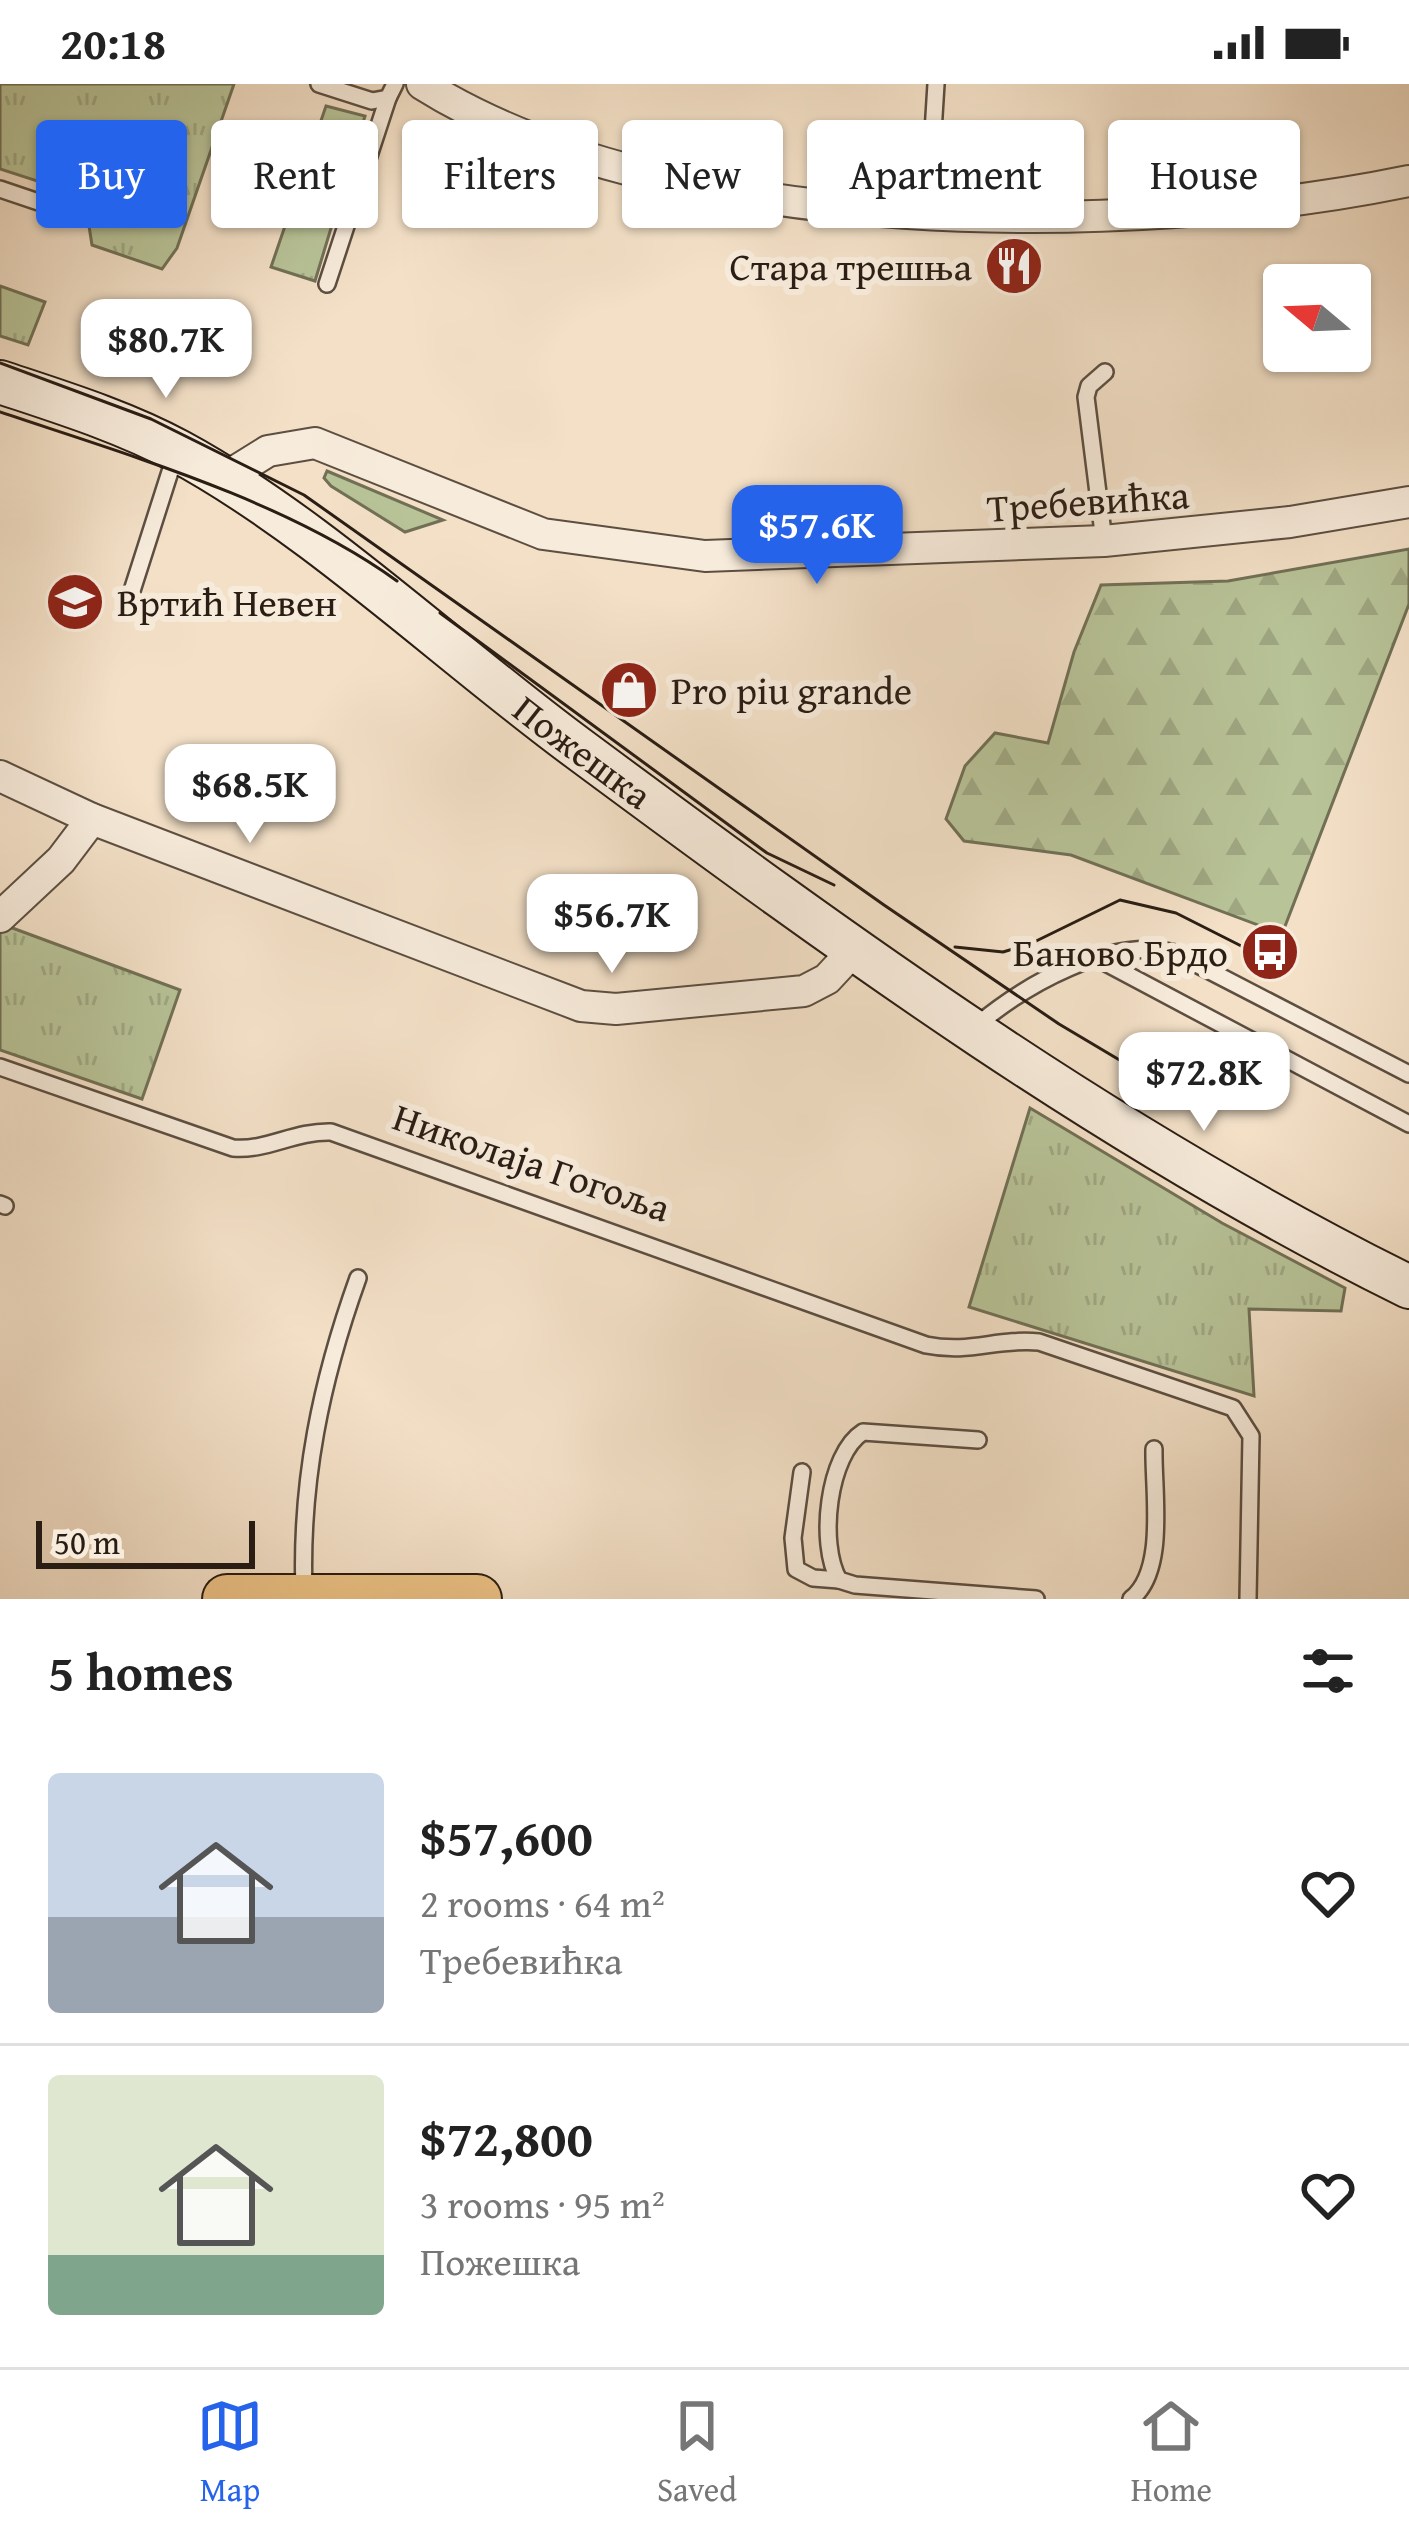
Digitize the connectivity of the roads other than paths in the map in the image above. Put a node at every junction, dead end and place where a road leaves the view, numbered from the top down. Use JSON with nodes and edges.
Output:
{"nodes":[{"id":1,"x":320,"y":84,"type":"edge"},
{"id":2,"x":422,"y":84,"type":"edge"},
{"id":3,"x":936,"y":84,"type":"edge"},
{"id":4,"x":391,"y":91,"type":"edge"},
{"id":5,"x":934,"y":120,"type":"edge"},
{"id":6,"x":1409,"y":181,"type":"edge"},
{"id":7,"x":0,"y":189,"type":"edge"},
{"id":8,"x":807,"y":199,"type":"edge"},
{"id":9,"x":36,"y":201,"type":"edge"},
{"id":10,"x":1084,"y":213,"type":"edge"},
{"id":11,"x":327,"y":284,"type":"dead end"},
{"id":12,"x":1105,"y":372,"type":"dead end"},
{"id":13,"x":0,"y":382,"type":"edge"},
{"id":14,"x":176,"y":450,"type":"junction"},
{"id":15,"x":223,"y":479,"type":"junction"},
{"id":16,"x":1409,"y":502,"type":"edge"},
{"id":17,"x":1104,"y":542,"type":"junction"},
{"id":18,"x":130,"y":597,"type":"dead end"},
{"id":19,"x":0,"y":776,"type":"edge"},
{"id":20,"x":92,"y":819,"type":"junction"},
{"id":21,"x":0,"y":917,"type":"edge"},
{"id":22,"x":853,"y":951,"type":"junction"},
{"id":23,"x":1100,"y":959,"type":"junction"},
{"id":24,"x":969,"y":1031,"type":"junction"},
{"id":25,"x":0,"y":1067,"type":"edge"},
{"id":26,"x":1409,"y":1075,"type":"edge"},
{"id":27,"x":1409,"y":1124,"type":"edge"},
{"id":28,"x":358,"y":1278,"type":"dead end"},
{"id":29,"x":1409,"y":1287,"type":"edge"},
{"id":30,"x":978,"y":1440,"type":"dead end"},
{"id":31,"x":1154,"y":1449,"type":"dead end"},
{"id":32,"x":802,"y":1472,"type":"dead end"},
{"id":33,"x":839,"y":1580,"type":"junction"},
{"id":34,"x":304,"y":1596,"type":"junction"},
{"id":35,"x":226,"y":1599,"type":"edge"},
{"id":36,"x":477,"y":1599,"type":"edge"},
{"id":37,"x":1036,"y":1599,"type":"edge"},
{"id":38,"x":1131,"y":1599,"type":"edge"},
{"id":39,"x":1248,"y":1599,"type":"edge"}],
"edges":[{"from":1,"to":4,"type":"lane"},
{"from":2,"to":8,"type":"street"},
{"from":3,"to":5,"type":"lane"},
{"from":4,"to":11,"type":"lane"},
{"from":6,"to":10,"type":"street"},
{"from":7,"to":9,"type":"lane"},
{"from":12,"to":17,"type":"lane"},
{"from":13,"to":14,"type":"main road","name":"Пожешка"},
{"from":14,"to":15,"type":"main road","name":"Пожешка"},
{"from":14,"to":18,"type":"lane"},
{"from":15,"to":17,"type":"street","name":"Требевићка"},
{"from":15,"to":22,"type":"main road","name":"Пожешка"},
{"from":16,"to":17,"type":"street","name":"Требевићка"},
{"from":19,"to":20,"type":"street"},
{"from":20,"to":21,"type":"street"},
{"from":20,"to":22,"type":"street"},
{"from":22,"to":24,"type":"main road","name":"Пожешка"},
{"from":23,"to":24,"type":"lane"},
{"from":23,"to":26,"type":"lane"},
{"from":23,"to":27,"type":"lane"},
{"from":24,"to":29,"type":"main road","name":"Пожешка"},
{"from":25,"to":39,"type":"lane","name":"Николаја Гогоља"},
{"from":28,"to":34,"type":"lane"},
{"from":30,"to":33,"type":"lane"},
{"from":31,"to":38,"type":"lane"},
{"from":32,"to":33,"type":"lane"},
{"from":33,"to":37,"type":"lane"},
{"from":34,"to":35,"type":"main road"},
{"from":34,"to":36,"type":"main road"}]}
